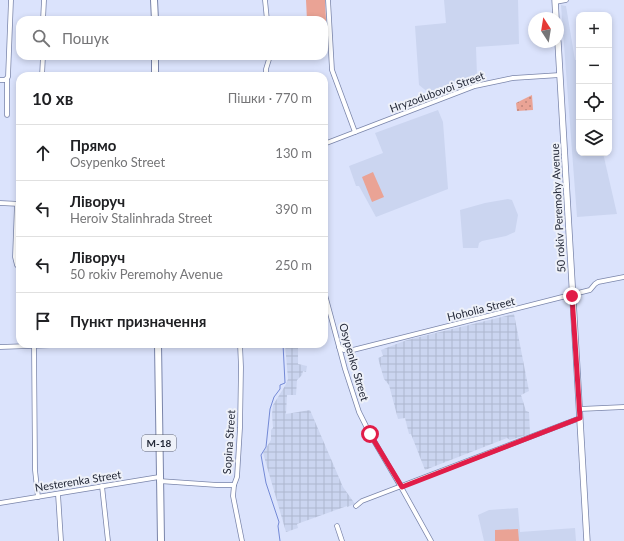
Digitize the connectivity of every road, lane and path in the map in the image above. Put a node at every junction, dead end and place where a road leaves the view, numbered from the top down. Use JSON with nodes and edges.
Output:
{"nodes":[{"id":1,"x":11,"y":0,"type":"edge"},
{"id":2,"x":44,"y":0,"type":"edge"},
{"id":3,"x":154,"y":0,"type":"edge"},
{"id":4,"x":265,"y":0,"type":"edge"},
{"id":5,"x":328,"y":0,"type":"edge"},
{"id":6,"x":566,"y":0,"type":"edge"},
{"id":7,"x":555,"y":1,"type":"edge"},
{"id":8,"x":556,"y":12,"type":"edge"},
{"id":9,"x":43,"y":16,"type":"edge"},
{"id":10,"x":154,"y":16,"type":"edge"},
{"id":11,"x":267,"y":16,"type":"edge"},
{"id":12,"x":558,"y":48,"type":"edge"},
{"id":13,"x":42,"y":60,"type":"edge"},
{"id":14,"x":155,"y":60,"type":"edge"},
{"id":15,"x":269,"y":60,"type":"edge"},
{"id":16,"x":42,"y":72,"type":"edge"},
{"id":17,"x":155,"y":72,"type":"edge"},
{"id":18,"x":266,"y":72,"type":"edge"},
{"id":19,"x":560,"y":75,"type":"junction"},
{"id":20,"x":7,"y":79,"type":"junction"},
{"id":21,"x":0,"y":80,"type":"edge"},
{"id":22,"x":7,"y":115,"type":"dead end"},
{"id":23,"x":355,"y":132,"type":"junction"},
{"id":24,"x":328,"y":142,"type":"edge"},
{"id":25,"x":0,"y":203,"type":"edge"},
{"id":26,"x":16,"y":204,"type":"edge"},
{"id":27,"x":16,"y":244,"type":"edge"},
{"id":28,"x":16,"y":261,"type":"edge"},
{"id":29,"x":624,"y":278,"type":"edge"},
{"id":30,"x":572,"y":295,"type":"junction"},
{"id":31,"x":328,"y":305,"type":"edge"},
{"id":32,"x":16,"y":346,"type":"edge"},
{"id":33,"x":0,"y":347,"type":"edge"},
{"id":34,"x":340,"y":347,"type":"junction"},
{"id":35,"x":34,"y":348,"type":"edge"},
{"id":36,"x":158,"y":348,"type":"edge"},
{"id":37,"x":240,"y":348,"type":"edge"},
{"id":38,"x":624,"y":407,"type":"edge"},
{"id":39,"x":580,"y":409,"type":"junction"},
{"id":40,"x":580,"y":418,"type":"junction"},
{"id":41,"x":159,"y":479,"type":"junction"},
{"id":42,"x":234,"y":485,"type":"junction"},
{"id":43,"x":102,"y":486,"type":"junction"},
{"id":44,"x":402,"y":487,"type":"junction"},
{"id":45,"x":58,"y":494,"type":"junction"},
{"id":46,"x":38,"y":497,"type":"junction"},
{"id":47,"x":0,"y":503,"type":"edge"},
{"id":48,"x":356,"y":506,"type":"dead end"},
{"id":49,"x":337,"y":526,"type":"dead end"},
{"id":50,"x":61,"y":541,"type":"edge"},
{"id":51,"x":108,"y":541,"type":"edge"},
{"id":52,"x":161,"y":541,"type":"edge"},
{"id":53,"x":242,"y":541,"type":"edge"},
{"id":54,"x":342,"y":541,"type":"edge"},
{"id":55,"x":431,"y":541,"type":"edge"},
{"id":56,"x":587,"y":541,"type":"edge"}],
"edges":[{"from":1,"to":20,"type":"street"},
{"from":2,"to":9,"type":"street"},
{"from":3,"to":10,"type":"highway"},
{"from":4,"to":11,"type":"street"},
{"from":5,"to":23,"type":"street"},
{"from":6,"to":7,"type":"street"},
{"from":7,"to":8,"type":"main road"},
{"from":12,"to":19,"type":"main road","name":"50 rokiv Peremohy Avenue"},
{"from":13,"to":16,"type":"street"},
{"from":14,"to":17,"type":"highway"},
{"from":15,"to":18,"type":"street"},
{"from":19,"to":23,"type":"street","name":"Hryzodubovoi Street"},
{"from":19,"to":30,"type":"main road","name":"50 rokiv Peremohy Avenue"},
{"from":20,"to":21,"type":"street"},
{"from":20,"to":22,"type":"street"},
{"from":23,"to":24,"type":"street","name":"Hryzodubovoi Street"},
{"from":25,"to":26,"type":"street"},
{"from":27,"to":28,"type":"street"},
{"from":29,"to":30,"type":"street","name":"Hoholia Street"},
{"from":30,"to":34,"type":"street","name":"Hoholia Street"},
{"from":30,"to":39,"type":"main road","name":"50 rokiv Peremohy Avenue"},
{"from":31,"to":34,"type":"street","name":"Osypenko Street"},
{"from":32,"to":33,"type":"street"},
{"from":34,"to":44,"type":"street","name":"Osypenko Street"},
{"from":35,"to":46,"type":"street"},
{"from":36,"to":41,"type":"highway","number":"М-18"},
{"from":37,"to":42,"type":"street","name":"Sopina Street"},
{"from":38,"to":39,"type":"street"},
{"from":39,"to":40,"type":"main road","name":"50 rokiv Peremohy Avenue"},
{"from":40,"to":44,"type":"street"},
{"from":40,"to":56,"type":"main road","name":"50 rokiv Peremohy Avenue"},
{"from":41,"to":42,"type":"street","name":"Nesterenka Street"},
{"from":41,"to":43,"type":"street","name":"Nesterenka Street"},
{"from":41,"to":52,"type":"highway","number":"М-18"},
{"from":42,"to":53,"type":"street","name":"Sopina Street"},
{"from":43,"to":45,"type":"street","name":"Nesterenka Street"},
{"from":43,"to":51,"type":"street"},
{"from":44,"to":48,"type":"street"},
{"from":44,"to":55,"type":"street","name":"Osypenko Street"},
{"from":45,"to":46,"type":"street","name":"Nesterenka Street"},
{"from":45,"to":50,"type":"street"},
{"from":46,"to":47,"type":"street","name":"Nesterenka Street"},
{"from":49,"to":54,"type":"street"}]}
